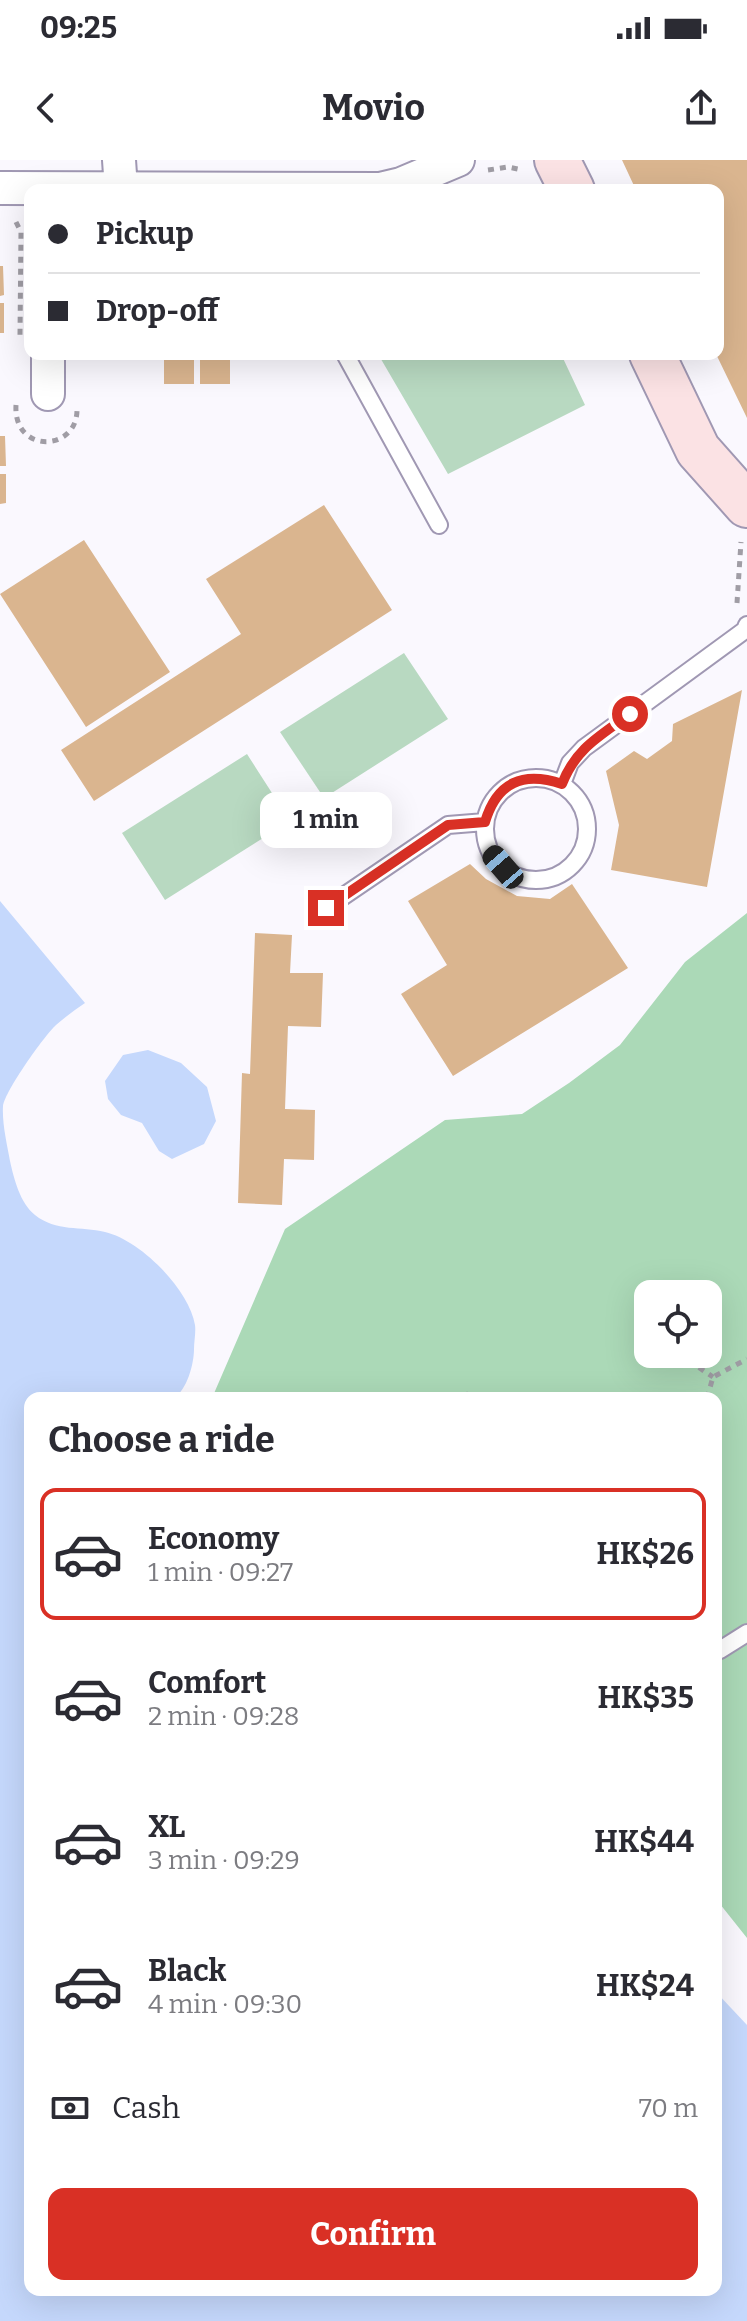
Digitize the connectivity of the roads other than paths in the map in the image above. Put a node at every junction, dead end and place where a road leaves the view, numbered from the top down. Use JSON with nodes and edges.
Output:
{"nodes":[{"id":1,"x":119,"y":160,"type":"edge"},
{"id":2,"x":458,"y":160,"type":"edge"},
{"id":3,"x":557,"y":160,"type":"edge"},
{"id":4,"x":121,"y":184,"type":"edge"},
{"id":5,"x":401,"y":184,"type":"edge"},
{"id":6,"x":569,"y":184,"type":"edge"},
{"id":7,"x":37,"y":360,"type":"edge"},
{"id":8,"x":348,"y":360,"type":"edge"},
{"id":9,"x":655,"y":360,"type":"edge"},
{"id":10,"x":48,"y":394,"type":"dead end"},
{"id":11,"x":742,"y":518,"type":"edge"},
{"id":12,"x":439,"y":525,"type":"dead end"},
{"id":13,"x":747,"y":625,"type":"edge"},
{"id":14,"x":562,"y":784,"type":"junction"},
{"id":15,"x":485,"y":822,"type":"junction"},
{"id":16,"x":326,"y":908,"type":"dead end"},
{"id":17,"x":747,"y":1633,"type":"edge"},
{"id":18,"x":722,"y":1649,"type":"edge"}],
"edges":[{"from":1,"to":4,"type":"street"},
{"from":2,"to":5,"type":"street"},
{"from":3,"to":6,"type":"street"},
{"from":7,"to":10,"type":"street"},
{"from":8,"to":12,"type":"lane"},
{"from":9,"to":11,"type":"street"},
{"from":13,"to":14,"type":"lane"},
{"from":14,"to":15,"type":"lane"},
{"from":14,"to":15,"type":"lane"},
{"from":15,"to":16,"type":"lane"},
{"from":17,"to":18,"type":"lane"}]}
